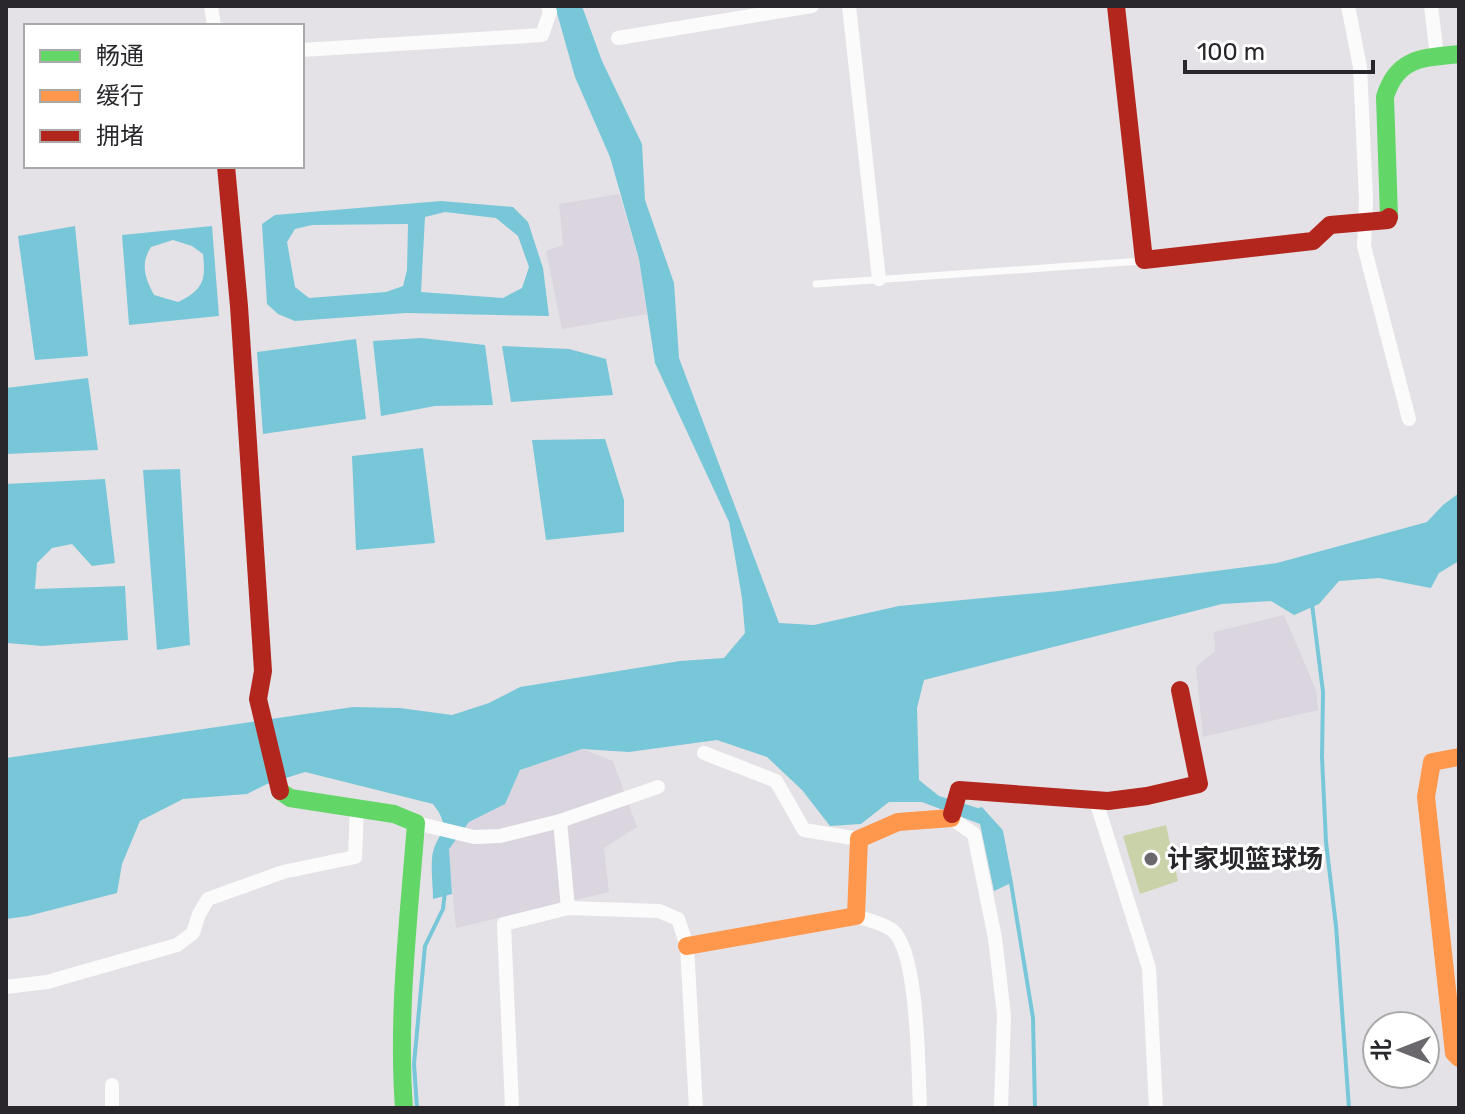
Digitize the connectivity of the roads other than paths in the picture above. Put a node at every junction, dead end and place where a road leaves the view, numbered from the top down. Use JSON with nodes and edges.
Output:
{"nodes":[{"id":1,"x":548,"y":6,"type":"edge"},
{"id":2,"x":812,"y":6,"type":"edge"},
{"id":3,"x":849,"y":6,"type":"edge"},
{"id":4,"x":1116,"y":6,"type":"edge"},
{"id":5,"x":1348,"y":6,"type":"edge"},
{"id":6,"x":1431,"y":6,"type":"edge"},
{"id":7,"x":618,"y":38,"type":"dead end"},
{"id":8,"x":304,"y":50,"type":"edge"},
{"id":9,"x":1459,"y":54,"type":"edge"},
{"id":10,"x":1437,"y":56,"type":"junction"},
{"id":11,"x":226,"y":168,"type":"edge"},
{"id":12,"x":1364,"y":222,"type":"junction"},
{"id":13,"x":1144,"y":260,"type":"junction"},
{"id":14,"x":879,"y":279,"type":"junction"},
{"id":15,"x":816,"y":284,"type":"dead end"},
{"id":16,"x":1409,"y":419,"type":"dead end"},
{"id":17,"x":1180,"y":690,"type":"dead end"},
{"id":18,"x":704,"y":753,"type":"dead end"},
{"id":19,"x":1459,"y":757,"type":"edge"},
{"id":20,"x":658,"y":787,"type":"dead end"},
{"id":21,"x":1096,"y":801,"type":"junction"},
{"id":22,"x":357,"y":808,"type":"junction"},
{"id":23,"x":951,"y":818,"type":"junction"},
{"id":24,"x":560,"y":821,"type":"junction"},
{"id":25,"x":416,"y":823,"type":"junction"},
{"id":26,"x":859,"y":839,"type":"junction"},
{"id":27,"x":568,"y":908,"type":"junction"},
{"id":28,"x":856,"y":916,"type":"junction"},
{"id":29,"x":687,"y":946,"type":"junction"},
{"id":30,"x":6,"y":987,"type":"edge"},
{"id":31,"x":1459,"y":1058,"type":"edge"},
{"id":32,"x":112,"y":1085,"type":"dead end"},
{"id":33,"x":112,"y":1108,"type":"edge"},
{"id":34,"x":404,"y":1108,"type":"edge"},
{"id":35,"x":512,"y":1108,"type":"edge"},
{"id":36,"x":696,"y":1108,"type":"edge"},
{"id":37,"x":920,"y":1108,"type":"edge"},
{"id":38,"x":1001,"y":1108,"type":"edge"},
{"id":39,"x":1156,"y":1108,"type":"edge"}],
"edges":[{"from":1,"to":8,"type":"street"},
{"from":2,"to":7,"type":"street"},
{"from":3,"to":14,"type":"street"},
{"from":4,"to":13,"type":"street"},
{"from":5,"to":12,"type":"street"},
{"from":6,"to":10,"type":"street"},
{"from":9,"to":10,"type":"street"},
{"from":10,"to":12,"type":"street"},
{"from":11,"to":22,"type":"street"},
{"from":12,"to":13,"type":"street"},
{"from":12,"to":16,"type":"street"},
{"from":13,"to":14,"type":"lane"},
{"from":14,"to":15,"type":"lane"},
{"from":17,"to":21,"type":"street"},
{"from":18,"to":26,"type":"street"},
{"from":19,"to":31,"type":"street"},
{"from":20,"to":24,"type":"street"},
{"from":21,"to":23,"type":"street"},
{"from":21,"to":39,"type":"street"},
{"from":22,"to":25,"type":"street"},
{"from":22,"to":30,"type":"street"},
{"from":23,"to":26,"type":"street"},
{"from":23,"to":38,"type":"street"},
{"from":24,"to":25,"type":"street"},
{"from":24,"to":27,"type":"street"},
{"from":25,"to":34,"type":"street"},
{"from":26,"to":28,"type":"street"},
{"from":27,"to":29,"type":"street"},
{"from":27,"to":35,"type":"street"},
{"from":28,"to":29,"type":"street"},
{"from":28,"to":37,"type":"street"},
{"from":29,"to":36,"type":"street"},
{"from":32,"to":33,"type":"street"}]}
